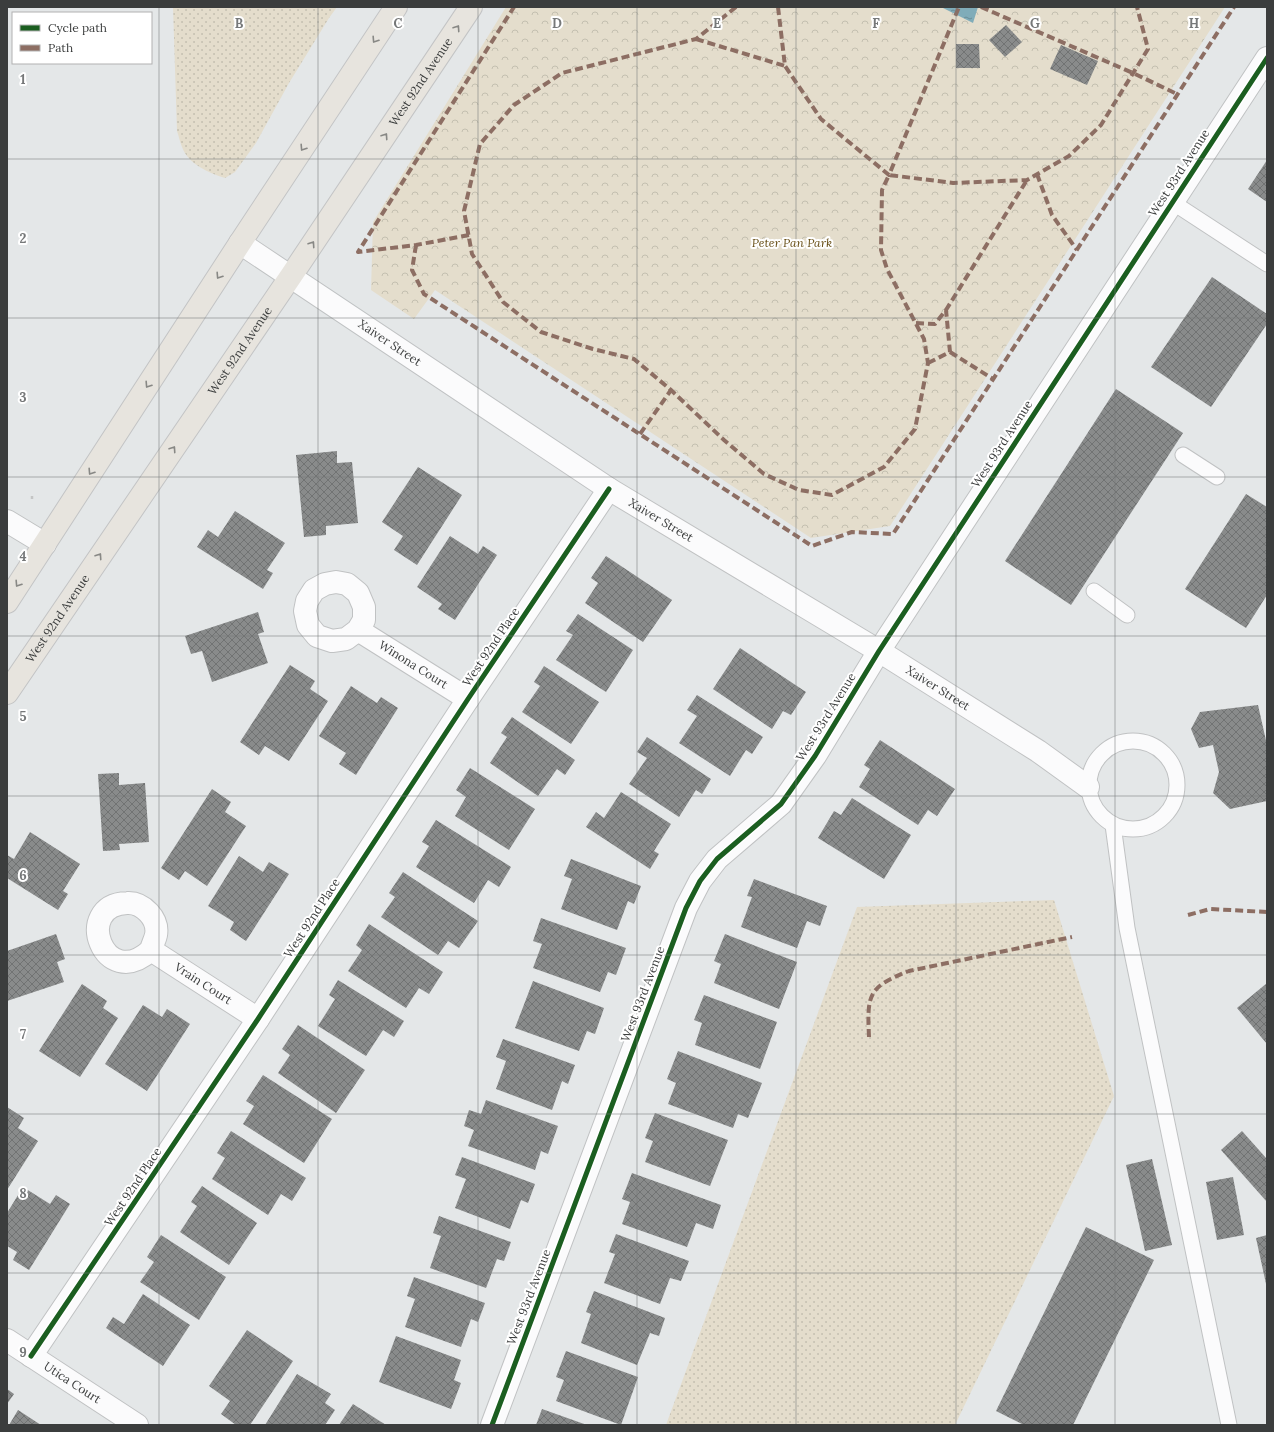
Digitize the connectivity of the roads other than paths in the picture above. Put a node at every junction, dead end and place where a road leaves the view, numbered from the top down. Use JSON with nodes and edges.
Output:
{"nodes":[{"id":1,"x":396,"y":7,"type":"edge"},
{"id":2,"x":471,"y":7,"type":"edge"},
{"id":3,"x":1267,"y":58,"type":"edge"},
{"id":4,"x":1172,"y":202,"type":"junction"},
{"id":5,"x":240,"y":243,"type":"junction"},
{"id":6,"x":1267,"y":264,"type":"edge"},
{"id":7,"x":291,"y":276,"type":"junction"},
{"id":8,"x":1183,"y":455,"type":"dead end"},
{"id":9,"x":1217,"y":477,"type":"dead end"},
{"id":10,"x":609,"y":489,"type":"junction"},
{"id":11,"x":7,"y":521,"type":"edge"},
{"id":12,"x":45,"y":544,"type":"junction"},
{"id":13,"x":1094,"y":591,"type":"dead end"},
{"id":14,"x":7,"y":602,"type":"edge"},
{"id":15,"x":1128,"y":615,"type":"dead end"},
{"id":16,"x":358,"y":630,"type":"dead end"},
{"id":17,"x":879,"y":651,"type":"junction"},
{"id":18,"x":7,"y":693,"type":"edge"},
{"id":19,"x":468,"y":700,"type":"junction"},
{"id":20,"x":1088,"y":787,"type":"junction"},
{"id":21,"x":1113,"y":825,"type":"junction"},
{"id":22,"x":150,"y":950,"type":"dead end"},
{"id":23,"x":258,"y":1019,"type":"junction"},
{"id":24,"x":7,"y":1340,"type":"edge"},
{"id":25,"x":30,"y":1356,"type":"junction"},
{"id":26,"x":137,"y":1425,"type":"edge"},
{"id":27,"x":492,"y":1425,"type":"edge"},
{"id":28,"x":1229,"y":1425,"type":"edge"}],
"edges":[{"from":1,"to":5,"type":"main road","one_way":true},
{"from":7,"to":2,"type":"main road","name":"West 92nd Avenue","one_way":true},
{"from":3,"to":4,"type":"street","name":"West 93rd Avenue"},
{"from":4,"to":6,"type":"lane"},
{"from":4,"to":17,"type":"street","name":"West 93rd Avenue"},
{"from":5,"to":7,"type":"street","name":"Xaiver Street"},
{"from":5,"to":12,"type":"main road","one_way":true},
{"from":7,"to":10,"type":"street","name":"Xaiver Street"},
{"from":18,"to":7,"type":"main road","name":"West 92nd Avenue","one_way":true},
{"from":8,"to":9,"type":"lane"},
{"from":10,"to":17,"type":"street","name":"Xaiver Street"},
{"from":10,"to":19,"type":"street","name":"West 92nd Place"},
{"from":11,"to":12,"type":"street"},
{"from":12,"to":14,"type":"main road","one_way":true},
{"from":13,"to":15,"type":"lane"},
{"from":16,"to":19,"type":"street","name":"Winona Court"},
{"from":17,"to":20,"type":"street","name":"Xaiver Street"},
{"from":17,"to":27,"type":"street","name":"West 93rd Avenue"},
{"from":19,"to":23,"type":"street","name":"West 92nd Place"},
{"from":20,"to":21,"type":"lane"},
{"from":20,"to":21,"type":"lane"},
{"from":21,"to":28,"type":"lane"},
{"from":22,"to":23,"type":"street","name":"Vrain Court"},
{"from":23,"to":25,"type":"street","name":"West 92nd Place"},
{"from":24,"to":25,"type":"street","name":"Utica Court"},
{"from":25,"to":26,"type":"street","name":"Utica Court"}]}
